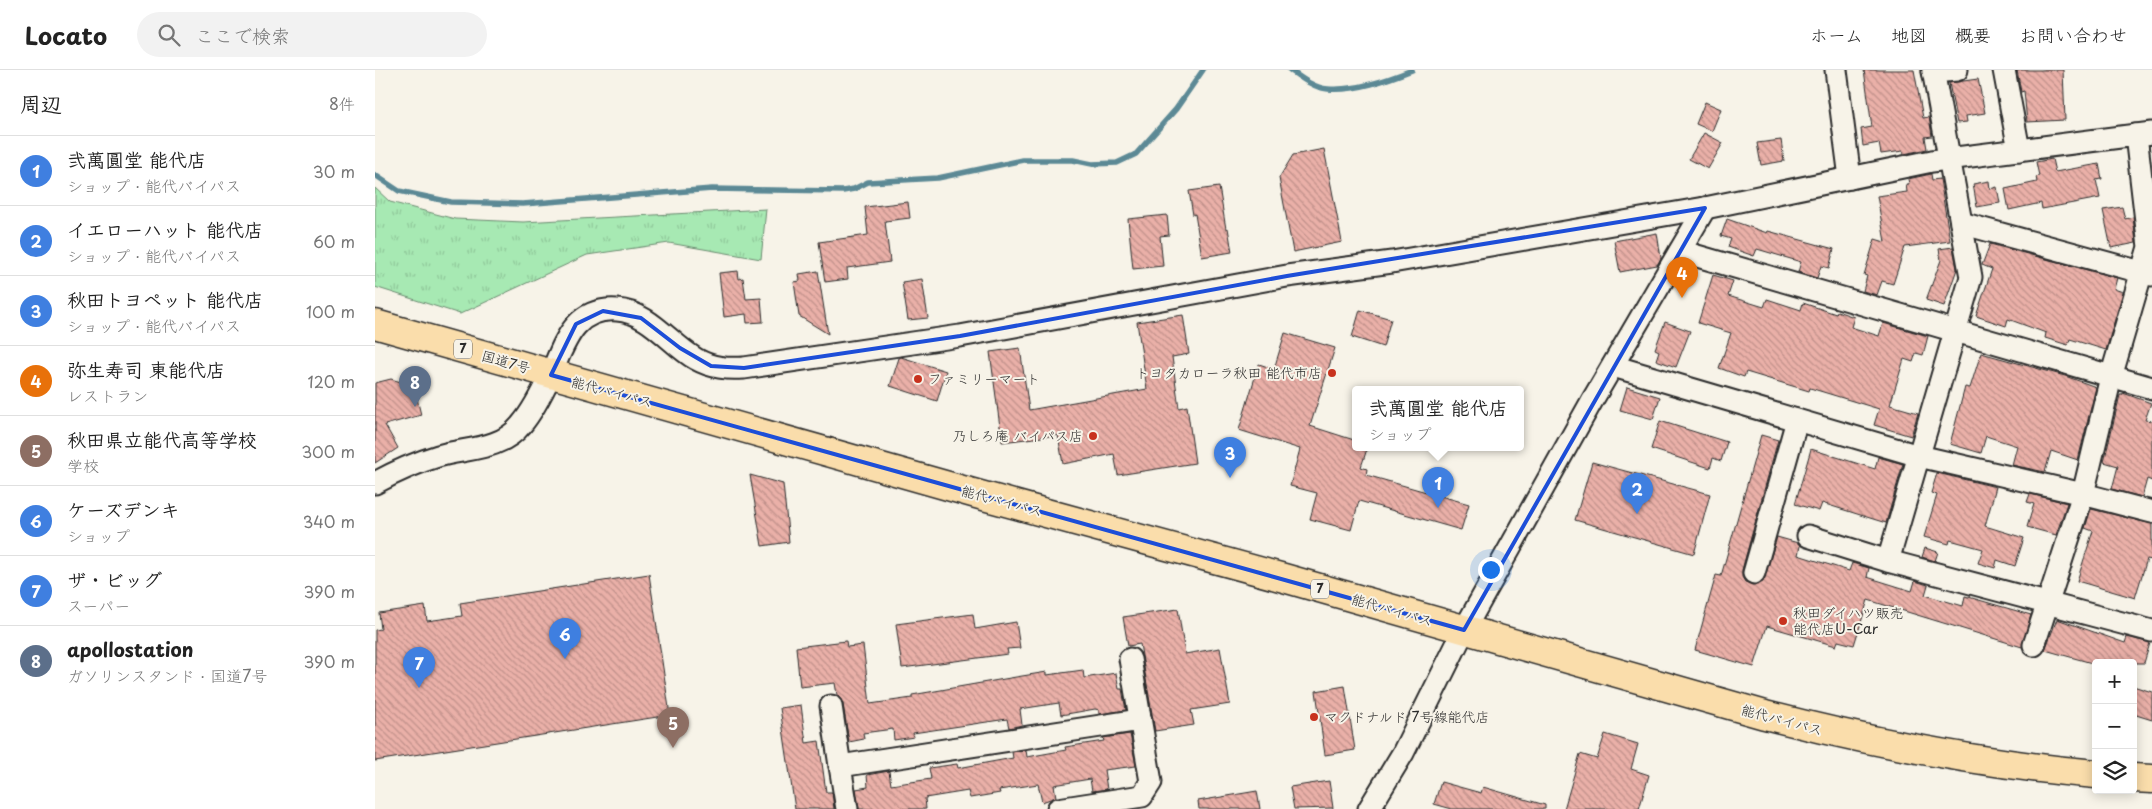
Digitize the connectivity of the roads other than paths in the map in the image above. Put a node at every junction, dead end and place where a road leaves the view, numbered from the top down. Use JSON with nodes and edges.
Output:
{"nodes":[{"id":1,"x":1836,"y":70,"type":"edge"},
{"id":2,"x":1957,"y":70,"type":"edge"},
{"id":3,"x":2004,"y":70,"type":"edge"},
{"id":4,"x":1933,"y":71,"type":"edge"},
{"id":5,"x":2144,"y":134,"type":"edge"},
{"id":6,"x":2019,"y":150,"type":"junction"},
{"id":7,"x":1949,"y":159,"type":"junction"},
{"id":8,"x":1850,"y":178,"type":"junction"},
{"id":9,"x":1705,"y":208,"type":"junction"},
{"id":10,"x":1961,"y":223,"type":"junction"},
{"id":11,"x":1680,"y":250,"type":"junction"},
{"id":12,"x":2147,"y":273,"type":"edge"},
{"id":13,"x":375,"y":324,"type":"edge"},
{"id":14,"x":1955,"y":331,"type":"junction"},
{"id":15,"x":1613,"y":366,"type":"junction"},
{"id":16,"x":551,"y":375,"type":"junction"},
{"id":17,"x":2111,"y":377,"type":"junction"},
{"id":18,"x":2152,"y":388,"type":"edge"},
{"id":19,"x":1797,"y":420,"type":"junction"},
{"id":20,"x":1919,"y":456,"type":"junction"},
{"id":21,"x":375,"y":483,"type":"edge"},
{"id":22,"x":2083,"y":494,"type":"junction"},
{"id":23,"x":2152,"y":512,"type":"edge"},
{"id":24,"x":1808,"y":536,"type":"dead end"},
{"id":25,"x":1888,"y":561,"type":"junction"},
{"id":26,"x":1754,"y":572,"type":"dead end"},
{"id":27,"x":2047,"y":602,"type":"junction"},
{"id":28,"x":1463,"y":630,"type":"junction"},
{"id":29,"x":2152,"y":631,"type":"edge"},
{"id":30,"x":2034,"y":645,"type":"dead end"},
{"id":31,"x":1130,"y":660,"type":"dead end"},
{"id":32,"x":831,"y":706,"type":"dead end"},
{"id":33,"x":1140,"y":720,"type":"junction"},
{"id":34,"x":840,"y":766,"type":"junction"},
{"id":35,"x":2092,"y":774,"type":"edge"},
{"id":36,"x":2137,"y":778,"type":"edge"},
{"id":37,"x":2152,"y":780,"type":"edge"},
{"id":38,"x":847,"y":809,"type":"edge"},
{"id":39,"x":1058,"y":809,"type":"edge"},
{"id":40,"x":1369,"y":809,"type":"edge"}],
"edges":[{"from":1,"to":8,"type":"street"},
{"from":2,"to":4,"type":"street"},
{"from":3,"to":6,"type":"street"},
{"from":4,"to":7,"type":"street"},
{"from":5,"to":6,"type":"street"},
{"from":5,"to":12,"type":"street"},
{"from":6,"to":7,"type":"street"},
{"from":7,"to":8,"type":"street"},
{"from":7,"to":10,"type":"street"},
{"from":8,"to":9,"type":"street"},
{"from":9,"to":11,"type":"street"},
{"from":9,"to":16,"type":"street"},
{"from":10,"to":12,"type":"street"},
{"from":10,"to":14,"type":"street"},
{"from":11,"to":14,"type":"street"},
{"from":11,"to":15,"type":"street"},
{"from":12,"to":17,"type":"street"},
{"from":13,"to":16,"type":"highway","name":"国道7号","number":"7"},
{"from":14,"to":17,"type":"street"},
{"from":14,"to":20,"type":"street"},
{"from":15,"to":19,"type":"street"},
{"from":15,"to":28,"type":"street"},
{"from":16,"to":21,"type":"street"},
{"from":16,"to":28,"type":"highway","name":"能代バイパス","number":"7"},
{"from":17,"to":18,"type":"street"},
{"from":17,"to":22,"type":"street"},
{"from":19,"to":20,"type":"street"},
{"from":19,"to":26,"type":"street"},
{"from":20,"to":22,"type":"street"},
{"from":20,"to":25,"type":"street"},
{"from":22,"to":23,"type":"street"},
{"from":22,"to":27,"type":"street"},
{"from":24,"to":25,"type":"street"},
{"from":25,"to":27,"type":"street"},
{"from":27,"to":29,"type":"street"},
{"from":27,"to":30,"type":"street"},
{"from":28,"to":35,"type":"highway","name":"能代バイパス","number":"7"},
{"from":28,"to":40,"type":"street"},
{"from":31,"to":33,"type":"street"},
{"from":32,"to":34,"type":"street"},
{"from":33,"to":34,"type":"street"},
{"from":33,"to":39,"type":"street"},
{"from":34,"to":38,"type":"street"},
{"from":36,"to":37,"type":"highway"}]}
